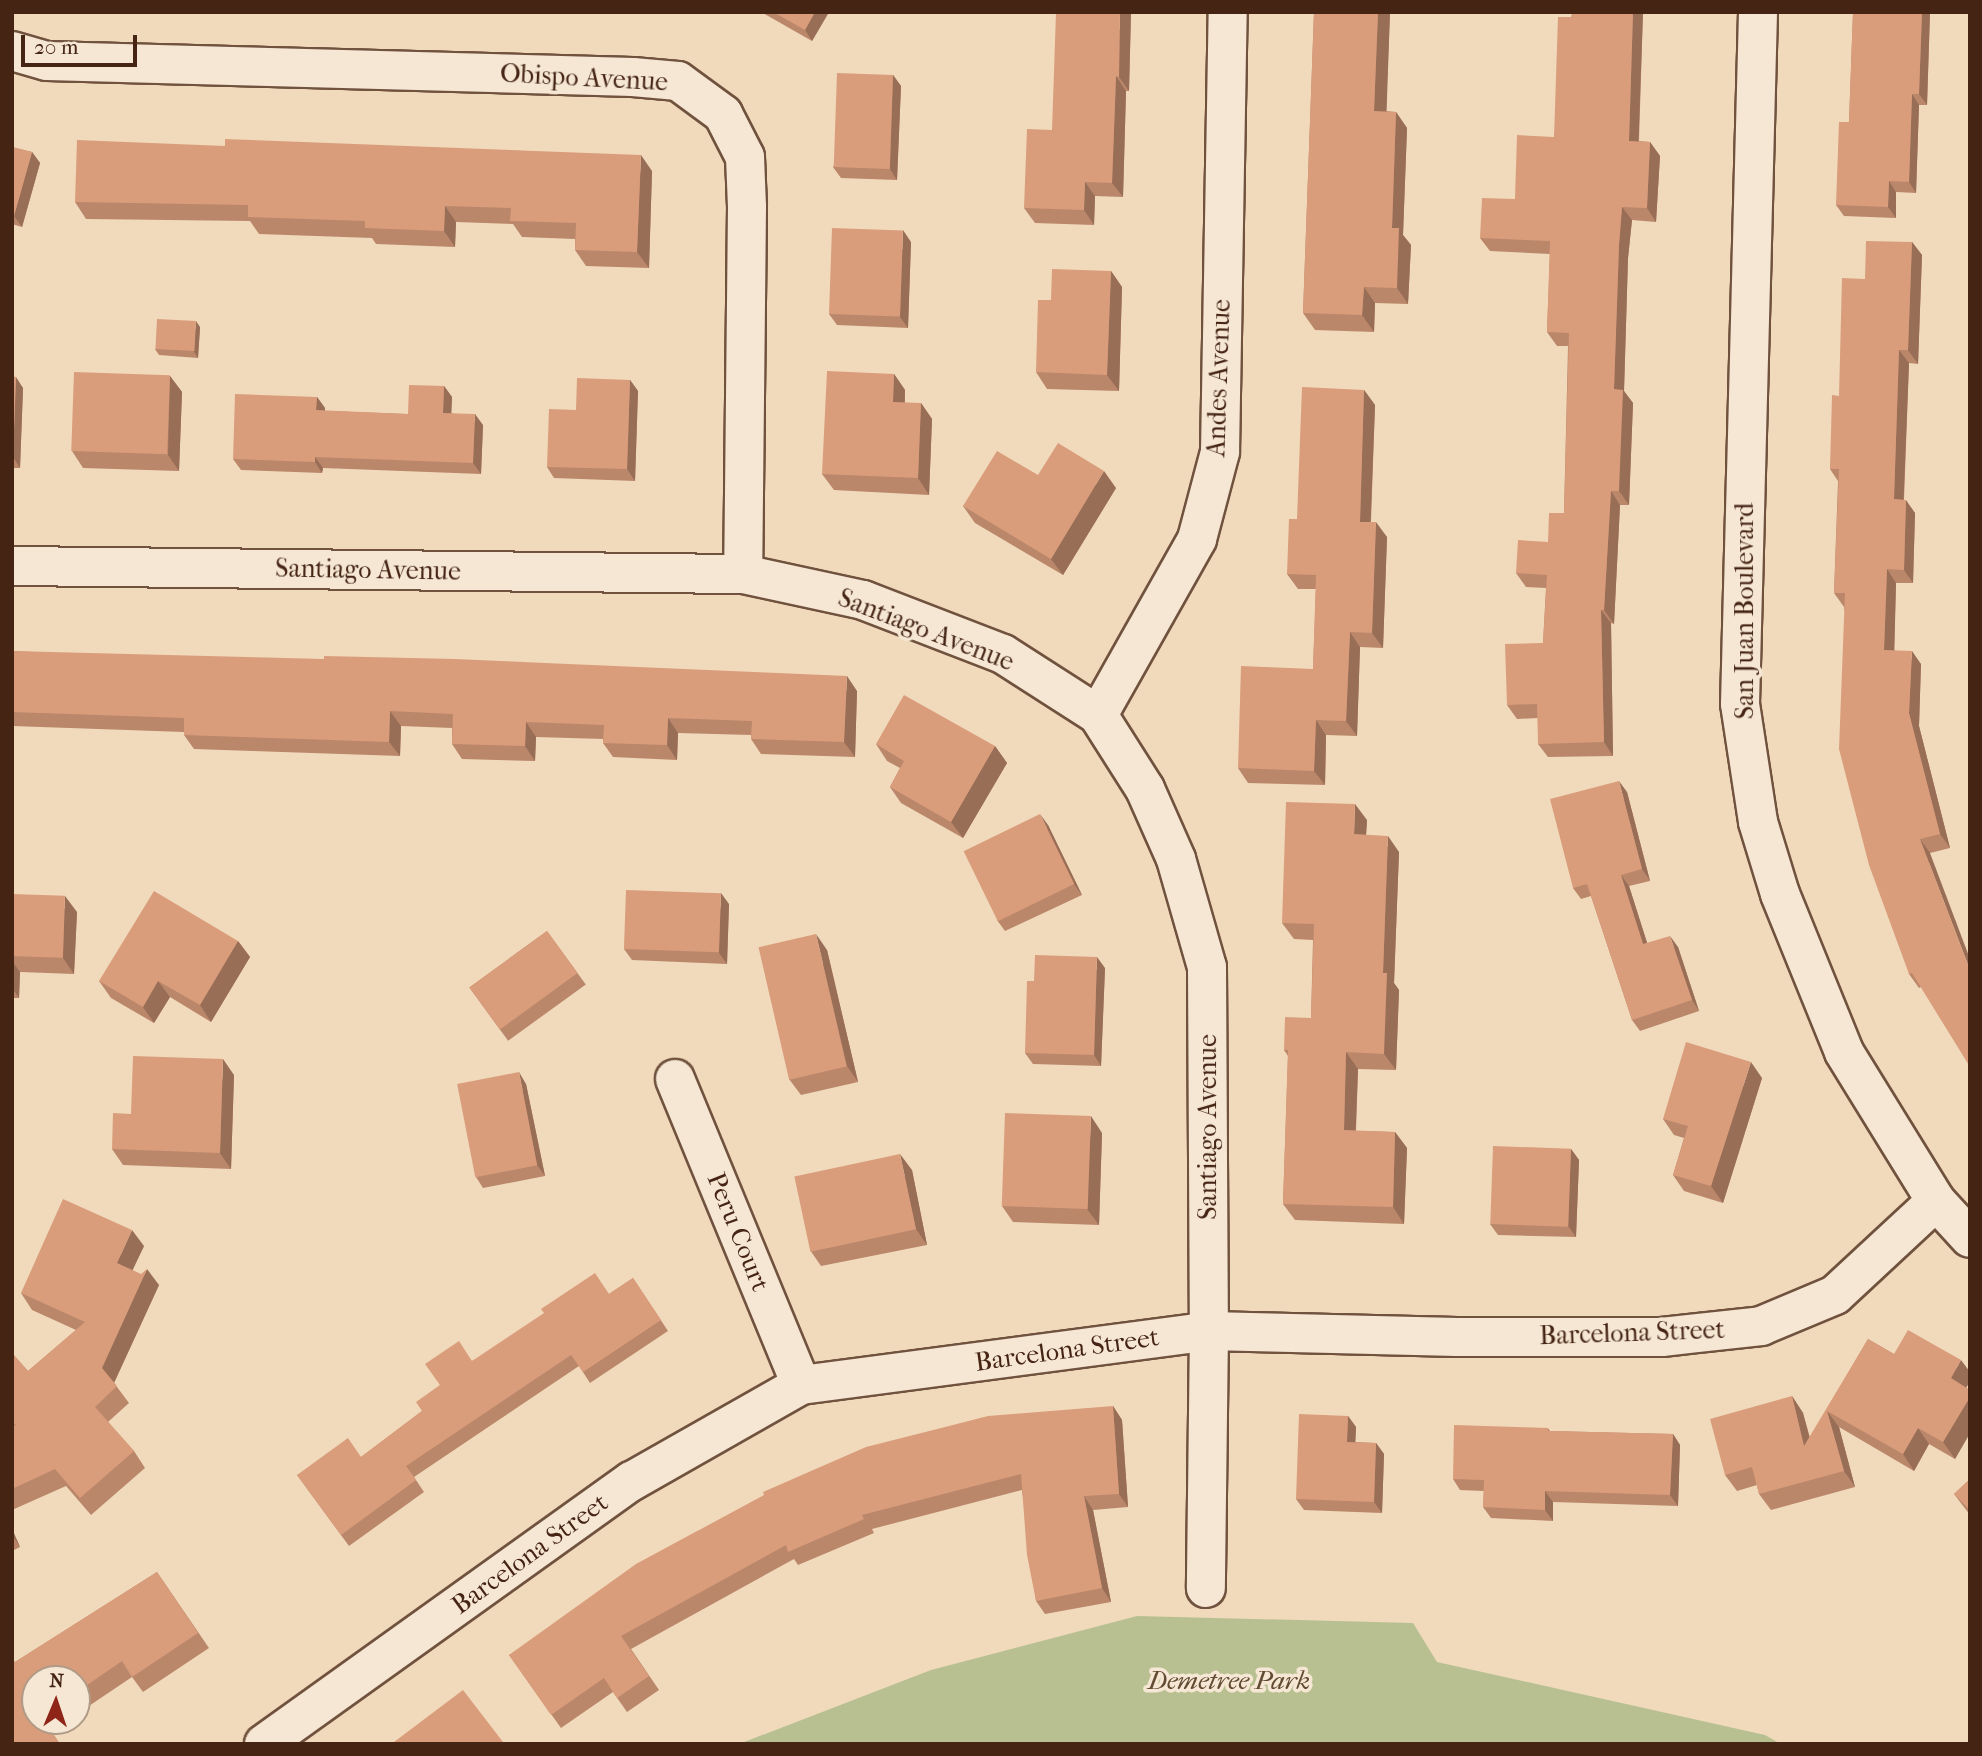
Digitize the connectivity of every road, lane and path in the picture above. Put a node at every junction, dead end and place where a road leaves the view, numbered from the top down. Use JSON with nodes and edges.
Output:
{"nodes":[{"id":1,"x":1228,"y":12,"type":"edge"},
{"id":2,"x":1758,"y":12,"type":"edge"},
{"id":3,"x":12,"y":51,"type":"edge"},
{"id":4,"x":12,"y":566,"type":"edge"},
{"id":5,"x":743,"y":574,"type":"junction"},
{"id":6,"x":1098,"y":715,"type":"junction"},
{"id":7,"x":676,"y":1079,"type":"dead end"},
{"id":8,"x":1936,"y":1201,"type":"junction"},
{"id":9,"x":1970,"y":1238,"type":"edge"},
{"id":10,"x":1209,"y":1331,"type":"junction"},
{"id":11,"x":801,"y":1385,"type":"junction"},
{"id":12,"x":1206,"y":1588,"type":"dead end"},
{"id":13,"x":264,"y":1744,"type":"edge"}],
"edges":[{"from":1,"to":6,"type":"street","name":"Andes Avenue"},
{"from":2,"to":8,"type":"street","name":"San Juan Boulevard"},
{"from":3,"to":5,"type":"street","name":"Obispo Avenue"},
{"from":4,"to":5,"type":"street","name":"Santiago Avenue"},
{"from":5,"to":6,"type":"street","name":"Santiago Avenue"},
{"from":6,"to":10,"type":"street","name":"Santiago Avenue"},
{"from":7,"to":11,"type":"street","name":"Peru Court"},
{"from":8,"to":9,"type":"street","name":"San Juan Boulevard"},
{"from":8,"to":10,"type":"street","name":"Barcelona Street"},
{"from":10,"to":11,"type":"street","name":"Barcelona Street"},
{"from":10,"to":12,"type":"street","name":"Santiago Avenue"},
{"from":11,"to":13,"type":"street","name":"Barcelona Street"}]}
